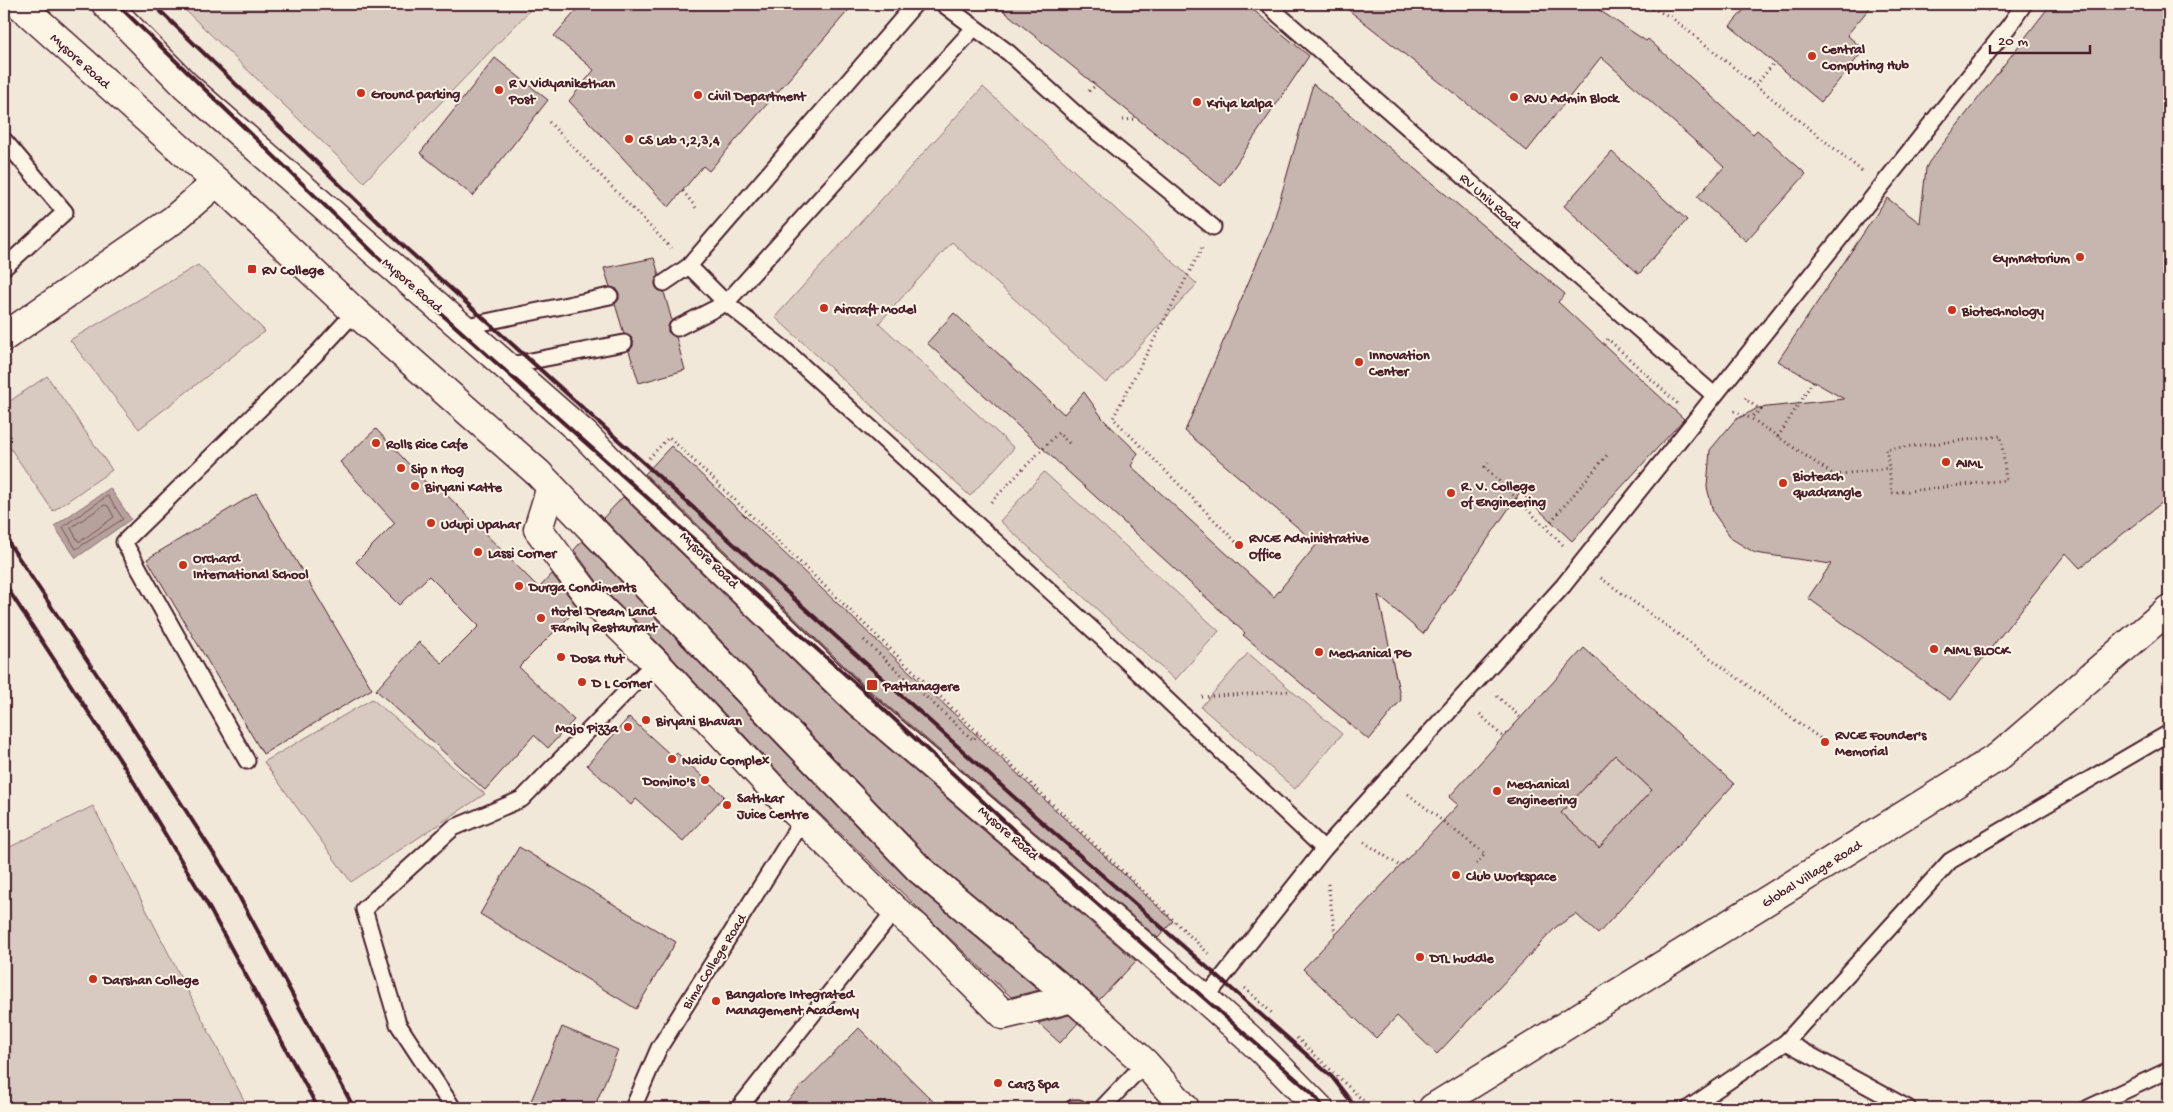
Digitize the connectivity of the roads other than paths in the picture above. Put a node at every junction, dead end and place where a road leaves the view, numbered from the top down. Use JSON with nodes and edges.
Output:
{"nodes":[{"id":1,"x":19,"y":4,"type":"edge"},
{"id":2,"x":106,"y":4,"type":"edge"},
{"id":3,"x":915,"y":4,"type":"edge"},
{"id":4,"x":1268,"y":4,"type":"edge"},
{"id":5,"x":2024,"y":4,"type":"edge"},
{"id":6,"x":951,"y":6,"type":"edge"},
{"id":7,"x":974,"y":28,"type":"junction"},
{"id":8,"x":4,"y":140,"type":"edge"},
{"id":9,"x":217,"y":182,"type":"junction"},
{"id":10,"x":1213,"y":227,"type":"road end"},
{"id":11,"x":6,"y":266,"type":"dead end"},
{"id":12,"x":689,"y":266,"type":"junction"},
{"id":13,"x":664,"y":283,"type":"dead end"},
{"id":14,"x":610,"y":296,"type":"dead end"},
{"id":15,"x":726,"y":303,"type":"junction"},
{"id":16,"x":355,"y":312,"type":"junction"},
{"id":17,"x":462,"y":327,"type":"junction"},
{"id":18,"x":677,"y":328,"type":"dead end"},
{"id":19,"x":4,"y":337,"type":"edge"},
{"id":20,"x":624,"y":343,"type":"dead end"},
{"id":21,"x":505,"y":366,"type":"junction"},
{"id":22,"x":1714,"y":395,"type":"junction"},
{"id":23,"x":551,"y":487,"type":"junction"},
{"id":24,"x":2169,"y":609,"type":"edge"},
{"id":25,"x":655,"y":662,"type":"junction"},
{"id":26,"x":2169,"y":733,"type":"edge"},
{"id":27,"x":247,"y":760,"type":"dead end"},
{"id":28,"x":803,"y":819,"type":"junction"},
{"id":29,"x":1324,"y":849,"type":"junction"},
{"id":30,"x":895,"y":910,"type":"junction"},
{"id":31,"x":1073,"y":998,"type":"junction"},
{"id":32,"x":1205,"y":1000,"type":"junction"},
{"id":33,"x":1786,"y":1042,"type":"junction"},
{"id":34,"x":1145,"y":1063,"type":"junction"},
{"id":35,"x":2169,"y":1070,"type":"edge"},
{"id":36,"x":453,"y":1108,"type":"edge"},
{"id":37,"x":633,"y":1108,"type":"edge"},
{"id":38,"x":739,"y":1108,"type":"edge"},
{"id":39,"x":1073,"y":1108,"type":"edge"},
{"id":40,"x":1078,"y":1108,"type":"edge"},
{"id":41,"x":1102,"y":1108,"type":"edge"},
{"id":42,"x":1185,"y":1108,"type":"edge"},
{"id":43,"x":1319,"y":1108,"type":"edge"},
{"id":44,"x":1433,"y":1108,"type":"edge"},
{"id":45,"x":1689,"y":1108,"type":"edge"},
{"id":46,"x":1908,"y":1108,"type":"edge"},
{"id":47,"x":2088,"y":1108,"type":"edge"}],
"edges":[{"from":1,"to":9,"type":"main road","name":"Mysore Road"},
{"from":2,"to":17,"type":"main road","name":"Mysore Road"},
{"from":3,"to":12,"type":"lane"},
{"from":4,"to":22,"type":"lane","name":"RV Univ Road"},
{"from":5,"to":22,"type":"lane"},
{"from":6,"to":7,"type":"lane"},
{"from":7,"to":10,"type":"lane"},
{"from":7,"to":15,"type":"lane"},
{"from":8,"to":11,"type":"lane"},
{"from":9,"to":16,"type":"main road","name":"Mysore Road"},
{"from":9,"to":19,"type":"main road"},
{"from":12,"to":13,"type":"lane"},
{"from":12,"to":15,"type":"lane"},
{"from":14,"to":17,"type":"lane"},
{"from":15,"to":18,"type":"lane"},
{"from":15,"to":29,"type":"lane"},
{"from":16,"to":23,"type":"main road","name":"Mysore Road"},
{"from":16,"to":27,"type":"lane"},
{"from":17,"to":21,"type":"main road","name":"Mysore Road"},
{"from":20,"to":21,"type":"lane"},
{"from":21,"to":32,"type":"main road","name":"Mysore Road"},
{"from":22,"to":29,"type":"lane"},
{"from":23,"to":25,"type":"main road"},
{"from":23,"to":31,"type":"main road","name":"Mysore Road"},
{"from":24,"to":44,"type":"main road","name":"Global Village Road"},
{"from":25,"to":28,"type":"main road"},
{"from":25,"to":36,"type":"lane"},
{"from":26,"to":33,"type":"lane"},
{"from":28,"to":30,"type":"main road"},
{"from":28,"to":37,"type":"lane","name":"Bima College Road"},
{"from":29,"to":32,"type":"lane"},
{"from":30,"to":31,"type":"main road"},
{"from":30,"to":38,"type":"lane"},
{"from":31,"to":34,"type":"main road","name":"Mysore Road"},
{"from":32,"to":43,"type":"main road","name":"Mysore Road"},
{"from":33,"to":45,"type":"lane"},
{"from":33,"to":46,"type":"lane"},
{"from":34,"to":41,"type":"lane"},
{"from":34,"to":42,"type":"main road","name":"Mysore Road"},
{"from":35,"to":47,"type":"lane"},
{"from":39,"to":40,"type":"lane"}]}
